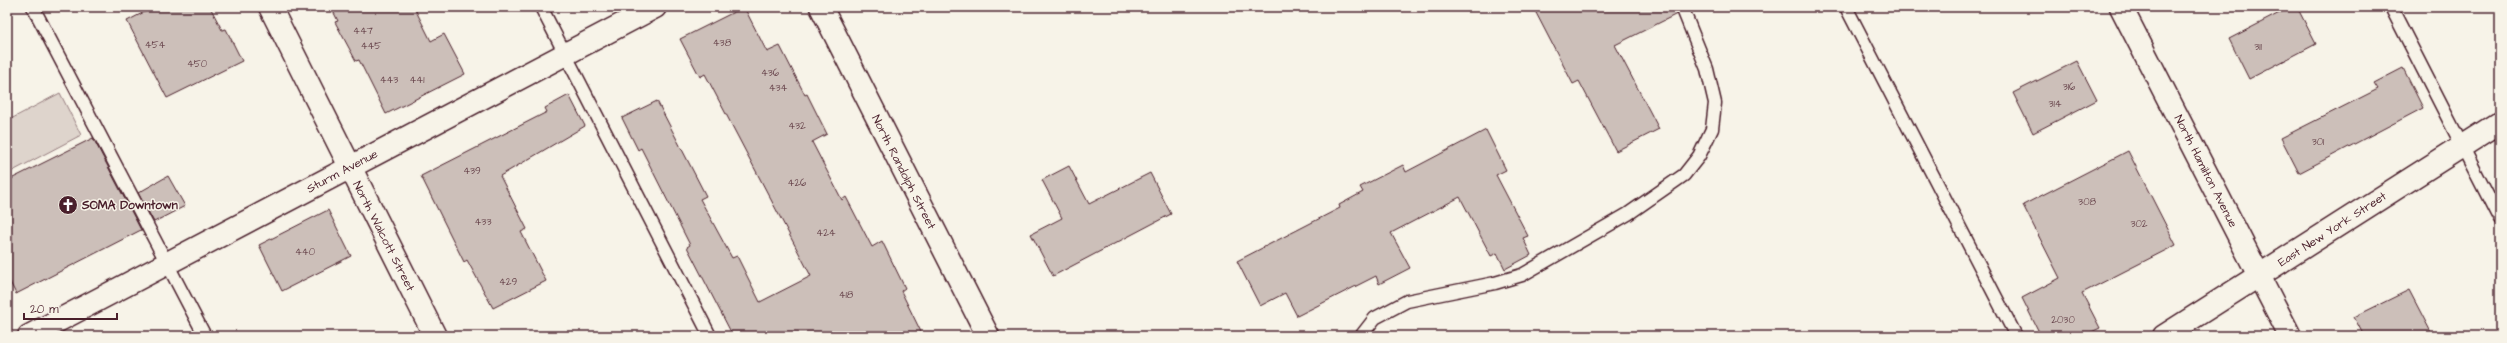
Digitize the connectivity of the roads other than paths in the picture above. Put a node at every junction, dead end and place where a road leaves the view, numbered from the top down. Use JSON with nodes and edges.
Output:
{"nodes":[{"id":1,"x":33,"y":7,"type":"edge"},
{"id":2,"x":270,"y":7,"type":"edge"},
{"id":3,"x":541,"y":7,"type":"edge"},
{"id":4,"x":655,"y":7,"type":"edge"},
{"id":5,"x":821,"y":7,"type":"edge"},
{"id":6,"x":1682,"y":7,"type":"edge"},
{"id":7,"x":1846,"y":7,"type":"edge"},
{"id":8,"x":2121,"y":7,"type":"edge"},
{"id":9,"x":2391,"y":7,"type":"edge"},
{"id":10,"x":565,"y":54,"type":"junction"},
{"id":11,"x":2500,"y":122,"type":"edge"},
{"id":12,"x":2462,"y":146,"type":"junction"},
{"id":13,"x":349,"y":168,"type":"junction"},
{"id":14,"x":2500,"y":220,"type":"edge"},
{"id":15,"x":168,"y":263,"type":"junction"},
{"id":16,"x":2259,"y":276,"type":"junction"},
{"id":17,"x":29,"y":336,"type":"edge"},
{"id":18,"x":205,"y":336,"type":"edge"},
{"id":19,"x":435,"y":336,"type":"edge"},
{"id":20,"x":710,"y":336,"type":"edge"},
{"id":21,"x":988,"y":336,"type":"edge"},
{"id":22,"x":1361,"y":336,"type":"edge"},
{"id":23,"x":2016,"y":336,"type":"edge"},
{"id":24,"x":2164,"y":336,"type":"edge"},
{"id":25,"x":2290,"y":336,"type":"edge"}],
"edges":[{"from":1,"to":15,"type":"lane"},
{"from":2,"to":13,"type":"street","name":"North Walcott Street"},
{"from":3,"to":10,"type":"lane"},
{"from":4,"to":10,"type":"street","name":"Sturm Avenue"},
{"from":5,"to":21,"type":"street","name":"North Randolph Street"},
{"from":6,"to":22,"type":"lane"},
{"from":7,"to":23,"type":"lane"},
{"from":8,"to":16,"type":"street","name":"North Hamilton Avenue"},
{"from":9,"to":12,"type":"lane"},
{"from":10,"to":13,"type":"street","name":"Sturm Avenue"},
{"from":10,"to":20,"type":"lane"},
{"from":11,"to":12,"type":"street","name":"East New York Street"},
{"from":12,"to":14,"type":"lane"},
{"from":12,"to":16,"type":"street","name":"East New York Street"},
{"from":13,"to":15,"type":"street","name":"Sturm Avenue"},
{"from":13,"to":19,"type":"street","name":"North Walcott Street"},
{"from":15,"to":17,"type":"street","name":"Sturm Avenue"},
{"from":15,"to":18,"type":"lane"},
{"from":16,"to":24,"type":"street","name":"East New York Street"},
{"from":16,"to":25,"type":"street","name":"North Hamilton Avenue"}]}
